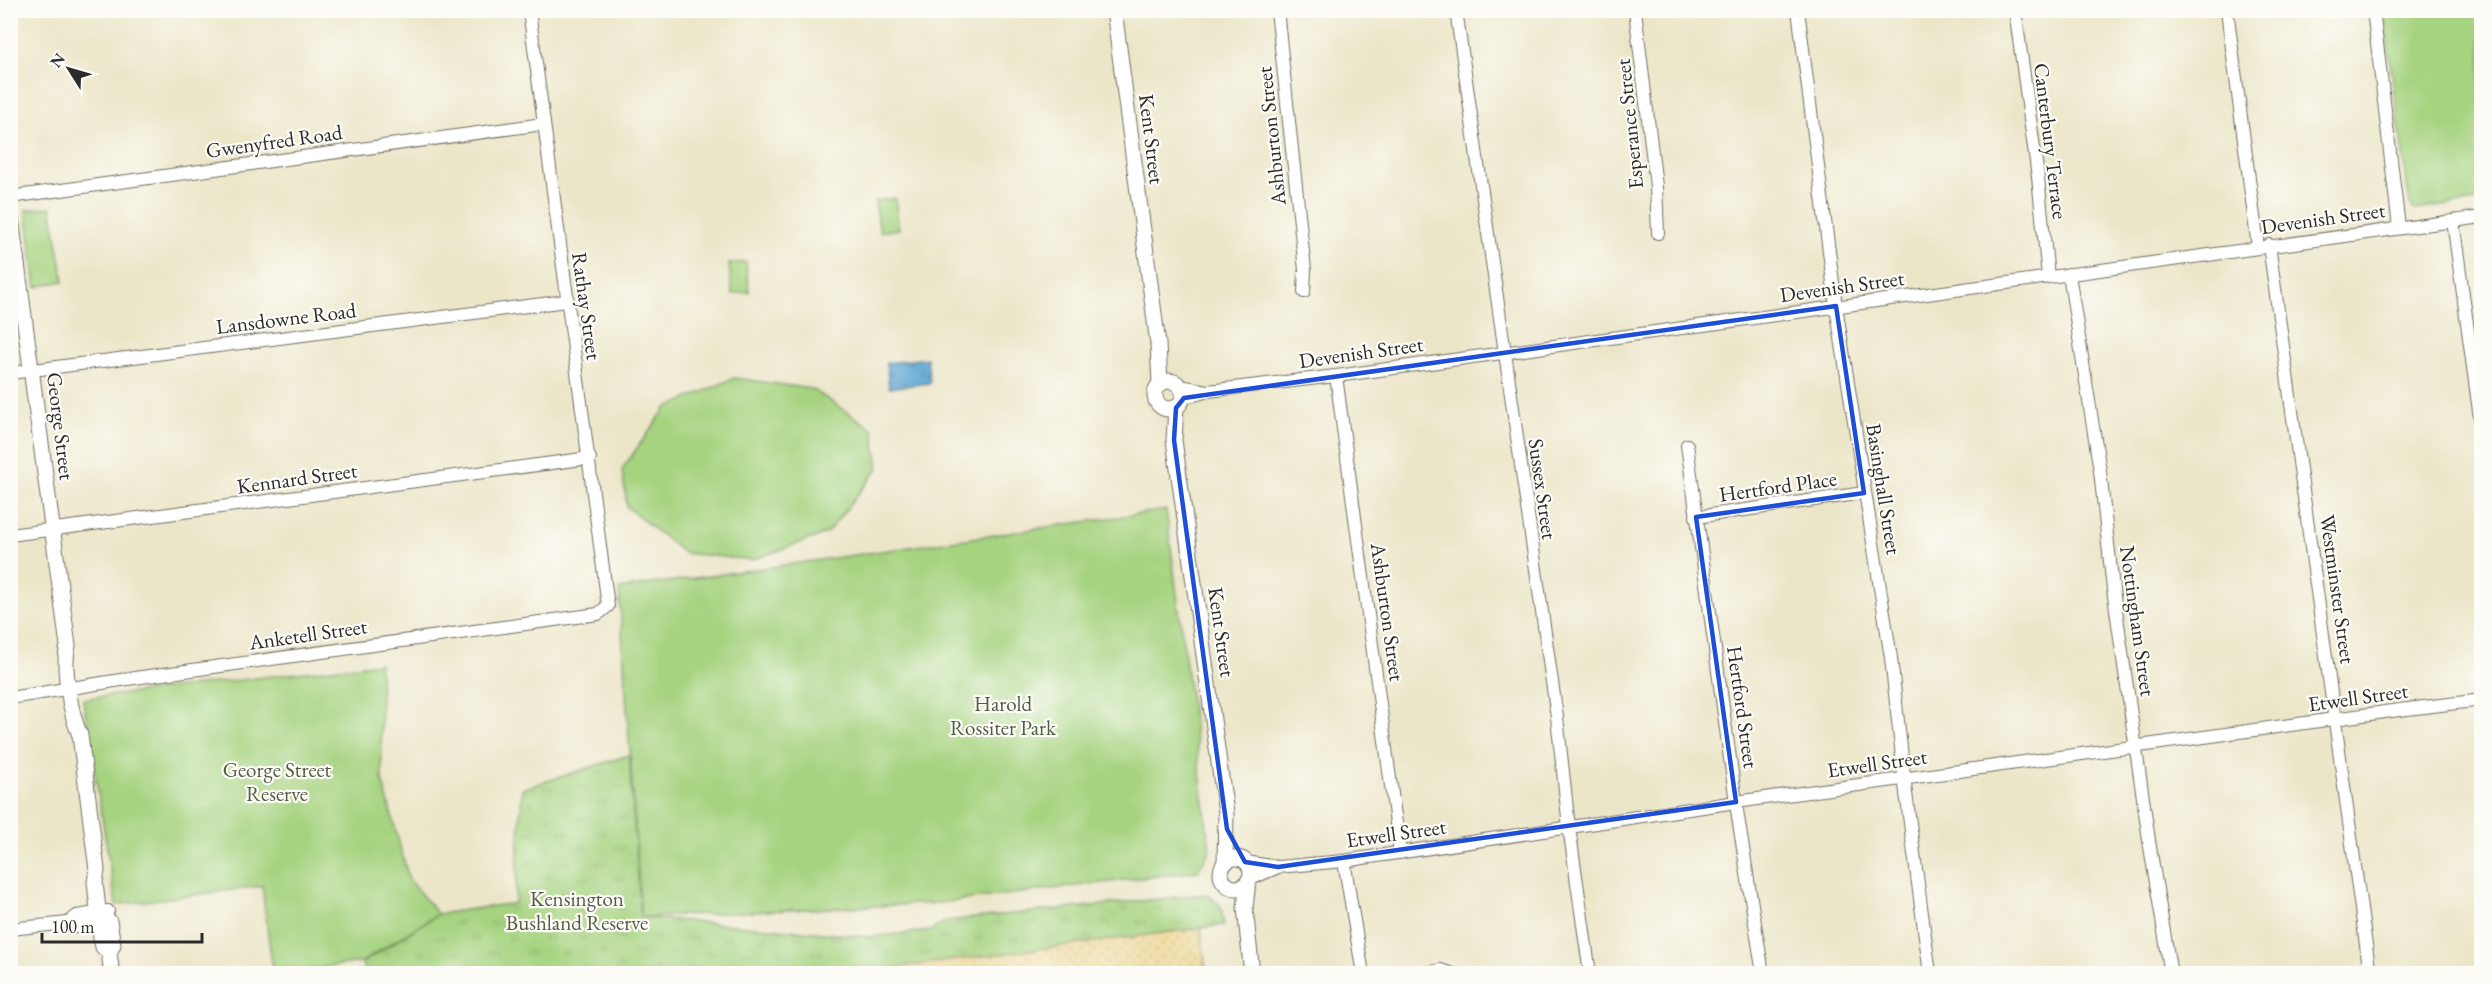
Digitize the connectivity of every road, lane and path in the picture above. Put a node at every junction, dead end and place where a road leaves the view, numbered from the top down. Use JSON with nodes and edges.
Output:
{"nodes":[{"id":1,"x":528,"y":10,"type":"edge"},
{"id":2,"x":1114,"y":10,"type":"edge"},
{"id":3,"x":1277,"y":10,"type":"edge"},
{"id":4,"x":1456,"y":10,"type":"edge"},
{"id":5,"x":1635,"y":10,"type":"edge"},
{"id":6,"x":1798,"y":10,"type":"edge"},
{"id":7,"x":2015,"y":10,"type":"edge"},
{"id":8,"x":2227,"y":10,"type":"edge"},
{"id":9,"x":2373,"y":10,"type":"edge"},
{"id":10,"x":543,"y":124,"type":"junction"},
{"id":11,"x":10,"y":197,"type":"edge"},
{"id":12,"x":10,"y":211,"type":"edge"},
{"id":13,"x":2481,"y":217,"type":"edge"},
{"id":14,"x":2453,"y":221,"type":"junction"},
{"id":15,"x":2399,"y":227,"type":"junction"},
{"id":16,"x":1658,"y":233,"type":"dead end"},
{"id":17,"x":2264,"y":246,"type":"junction"},
{"id":18,"x":2069,"y":274,"type":"junction"},
{"id":19,"x":2048,"y":277,"type":"junction"},
{"id":20,"x":1304,"y":292,"type":"dead end"},
{"id":21,"x":566,"y":301,"type":"junction"},
{"id":22,"x":1836,"y":306,"type":"junction"},
{"id":23,"x":1504,"y":352,"type":"junction"},
{"id":24,"x":33,"y":370,"type":"junction"},
{"id":25,"x":10,"y":373,"type":"edge"},
{"id":26,"x":1336,"y":376,"type":"junction"},
{"id":27,"x":1173,"y":394,"type":"junction"},
{"id":28,"x":2481,"y":433,"type":"edge"},
{"id":29,"x":1687,"y":445,"type":"dead end"},
{"id":30,"x":590,"y":458,"type":"junction"},
{"id":31,"x":1864,"y":493,"type":"junction"},
{"id":32,"x":1696,"y":517,"type":"junction"},
{"id":33,"x":53,"y":530,"type":"junction"},
{"id":34,"x":10,"y":535,"type":"edge"},
{"id":35,"x":608,"y":606,"type":"joint"},
{"id":36,"x":74,"y":688,"type":"junction"},
{"id":37,"x":10,"y":698,"type":"edge"},
{"id":38,"x":2481,"y":700,"type":"edge"},
{"id":39,"x":2336,"y":720,"type":"junction"},
{"id":40,"x":2135,"y":747,"type":"junction"},
{"id":41,"x":1904,"y":779,"type":"junction"},
{"id":42,"x":1737,"y":802,"type":"junction"},
{"id":43,"x":1569,"y":826,"type":"junction"},
{"id":44,"x":1227,"y":829,"type":"junction"},
{"id":45,"x":1401,"y":853,"type":"junction"},
{"id":46,"x":1244,"y":861,"type":"junction"},
{"id":47,"x":1344,"y":861,"type":"junction"},
{"id":48,"x":1225,"y":863,"type":"junction"},
{"id":49,"x":1278,"y":867,"type":"junction"},
{"id":50,"x":1248,"y":881,"type":"junction"},
{"id":51,"x":1227,"y":885,"type":"junction"},
{"id":52,"x":104,"y":918,"type":"junction"},
{"id":53,"x":10,"y":929,"type":"edge"},
{"id":54,"x":112,"y":974,"type":"edge"},
{"id":55,"x":1246,"y":974,"type":"edge"},
{"id":56,"x":1252,"y":974,"type":"edge"},
{"id":57,"x":1363,"y":974,"type":"edge"},
{"id":58,"x":1420,"y":974,"type":"edge"},
{"id":59,"x":1453,"y":974,"type":"edge"},
{"id":60,"x":1590,"y":974,"type":"edge"},
{"id":61,"x":1763,"y":974,"type":"edge"},
{"id":62,"x":1930,"y":974,"type":"edge"},
{"id":63,"x":2171,"y":974,"type":"edge"},
{"id":64,"x":2370,"y":974,"type":"edge"}],
"edges":[{"from":1,"to":10,"type":"street","name":"Rathay Street"},
{"from":2,"to":27,"type":"main road","name":"Kent Street"},
{"from":3,"to":20,"type":"street","name":"Ashburton Street"},
{"from":4,"to":23,"type":"street","name":"Sussex Street"},
{"from":5,"to":16,"type":"street","name":"Esperance Street"},
{"from":6,"to":22,"type":"street","name":"Basinghall Street"},
{"from":7,"to":19,"type":"street","name":"Canterbury Terrace"},
{"from":8,"to":17,"type":"street","name":"Westminster Street"},
{"from":9,"to":15,"type":"street"},
{"from":10,"to":11,"type":"street","name":"Gwenyfred Road"},
{"from":10,"to":21,"type":"street","name":"Rathay Street"},
{"from":12,"to":24,"type":"main road","name":"George Street"},
{"from":13,"to":14,"type":"street","name":"Devenish Street"},
{"from":14,"to":15,"type":"street","name":"Devenish Street"},
{"from":14,"to":28,"type":"street"},
{"from":15,"to":17,"type":"street","name":"Devenish Street"},
{"from":17,"to":18,"type":"street","name":"Devenish Street"},
{"from":17,"to":39,"type":"street","name":"Westminster Street"},
{"from":18,"to":19,"type":"street","name":"Devenish Street"},
{"from":18,"to":40,"type":"street","name":"Nottingham Street"},
{"from":19,"to":22,"type":"street","name":"Devenish Street"},
{"from":21,"to":24,"type":"street","name":"Lansdowne Road"},
{"from":21,"to":30,"type":"street","name":"Rathay Street"},
{"from":22,"to":23,"type":"street","name":"Devenish Street"},
{"from":22,"to":31,"type":"street","name":"Basinghall Street"},
{"from":23,"to":26,"type":"street","name":"Devenish Street"},
{"from":23,"to":43,"type":"street","name":"Sussex Street"},
{"from":24,"to":25,"type":"street","name":"Lansdowne Road"},
{"from":24,"to":33,"type":"main road","name":"George Street"},
{"from":26,"to":27,"type":"street","name":"Devenish Street"},
{"from":26,"to":45,"type":"street","name":"Ashburton Street"},
{"from":27,"to":44,"type":"main road","name":"Kent Street"},
{"from":29,"to":32,"type":"street","name":"Hertford Street"},
{"from":30,"to":33,"type":"street","name":"Kennard Street"},
{"from":30,"to":35,"type":"street","name":"Rathay Street"},
{"from":31,"to":32,"type":"street","name":"Hertford Place"},
{"from":31,"to":41,"type":"street","name":"Basinghall Street"},
{"from":32,"to":42,"type":"street","name":"Hertford Street"},
{"from":33,"to":34,"type":"street","name":"Kennard Street"},
{"from":33,"to":36,"type":"main road","name":"George Street"},
{"from":35,"to":36,"type":"street","name":"Anketell Street"},
{"from":36,"to":37,"type":"street","name":"Anketell Street"},
{"from":36,"to":52,"type":"main road","name":"George Street"},
{"from":38,"to":39,"type":"street","name":"Etwell Street"},
{"from":39,"to":40,"type":"street","name":"Etwell Street"},
{"from":39,"to":64,"type":"street","name":"Westminster Street"},
{"from":40,"to":41,"type":"street","name":"Etwell Street"},
{"from":40,"to":63,"type":"street","name":"Nottingham Street"},
{"from":41,"to":42,"type":"street","name":"Etwell Street"},
{"from":41,"to":62,"type":"street","name":"Basinghall Street"},
{"from":42,"to":43,"type":"street","name":"Etwell Street"},
{"from":42,"to":61,"type":"street","name":"Hertford Street"},
{"from":43,"to":45,"type":"street","name":"Etwell Street"},
{"from":43,"to":60,"type":"street","name":"Sussex Street"},
{"from":44,"to":46,"type":"main road","name":"Kent Street"},
{"from":44,"to":48,"type":"main road","name":"Kent Street"},
{"from":45,"to":47,"type":"street","name":"Etwell Street"},
{"from":46,"to":48,"type":"main road"},
{"from":46,"to":49,"type":"street","name":"Etwell Street"},
{"from":46,"to":50,"type":"main road"},
{"from":47,"to":49,"type":"street","name":"Etwell Street"},
{"from":47,"to":57,"type":"street"},
{"from":48,"to":51,"type":"main road"},
{"from":49,"to":50,"type":"street","name":"Etwell Street"},
{"from":50,"to":51,"type":"main road"},
{"from":50,"to":56,"type":"main road"},
{"from":51,"to":55,"type":"main road"},
{"from":52,"to":53,"type":"street"},
{"from":52,"to":54,"type":"main road","name":"George Street"},
{"from":58,"to":59,"type":"street"}]}
